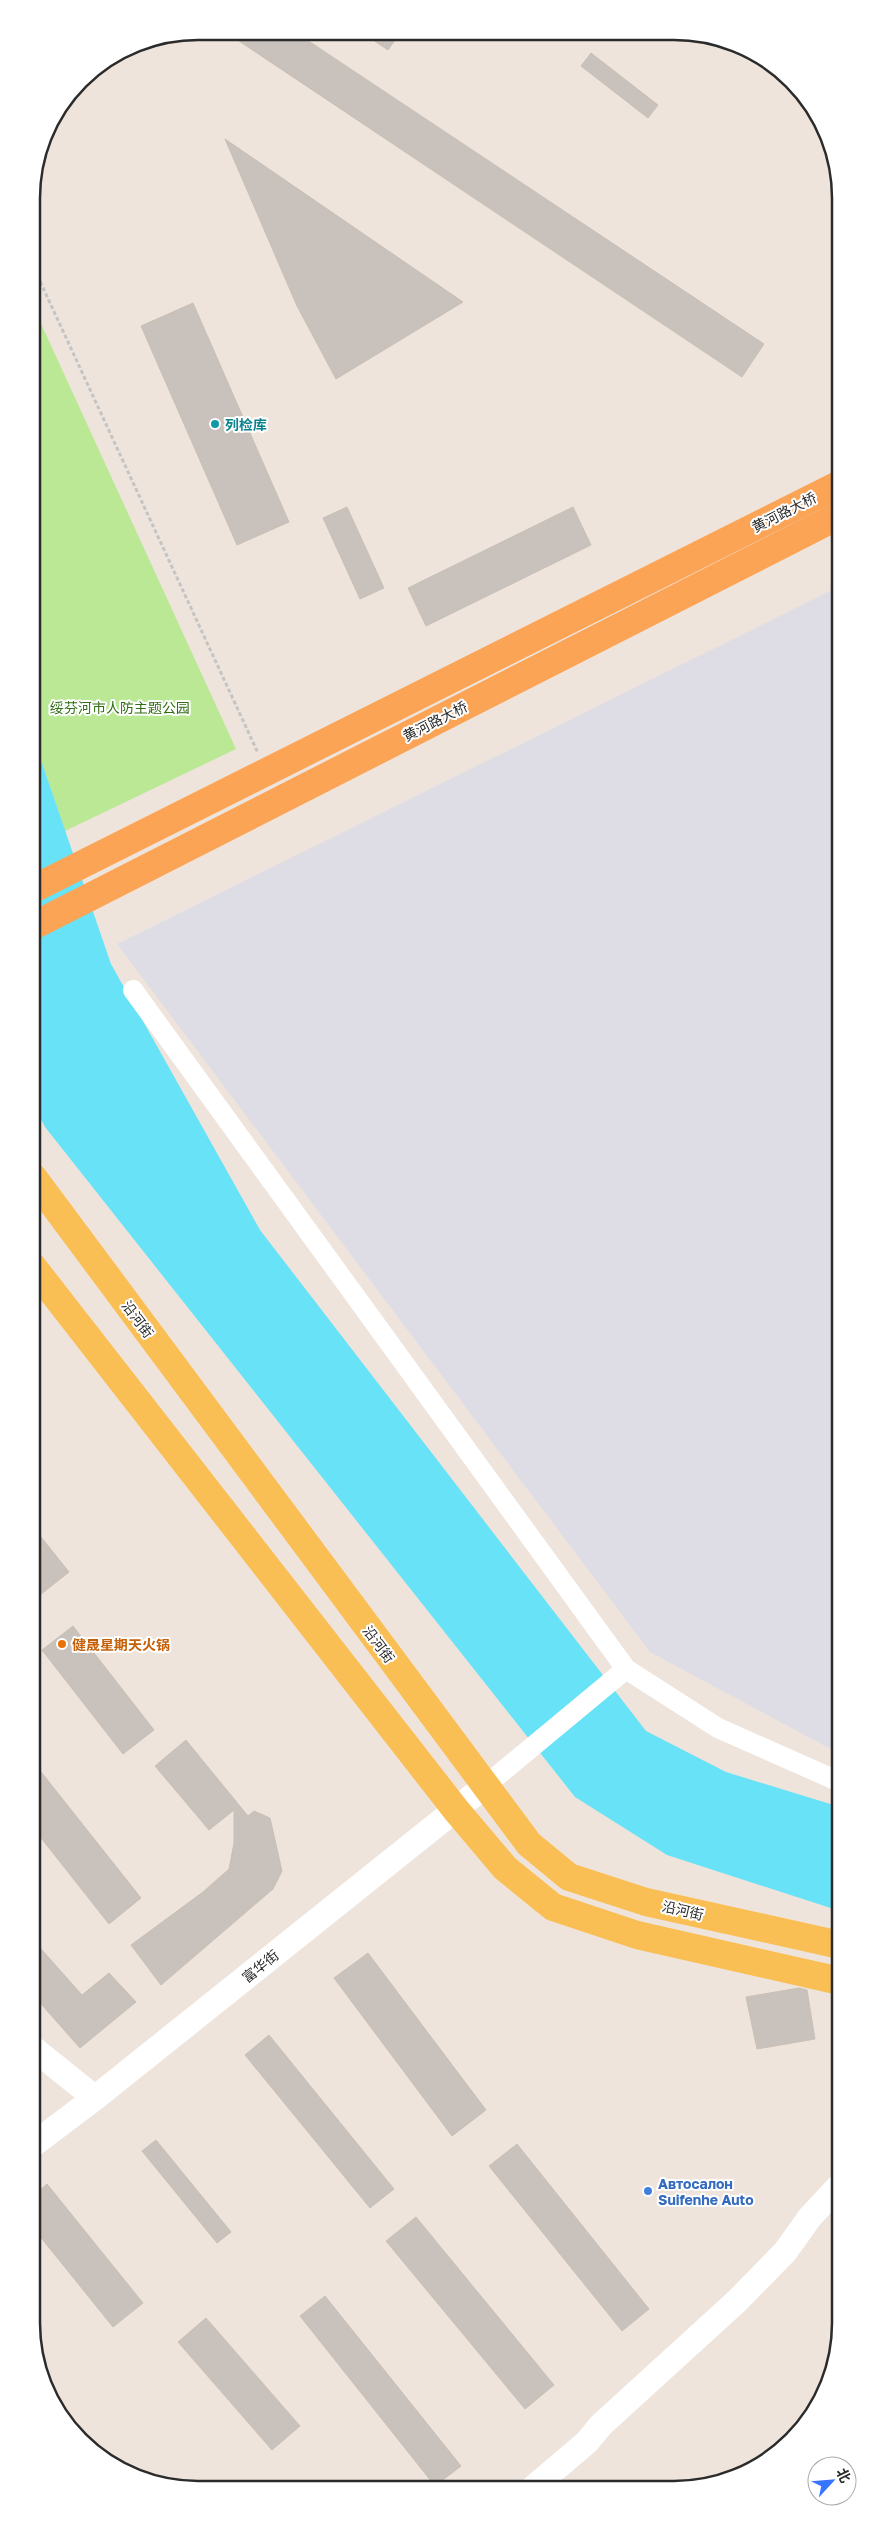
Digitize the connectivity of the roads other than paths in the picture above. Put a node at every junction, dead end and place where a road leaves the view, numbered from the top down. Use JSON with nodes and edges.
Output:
{"nodes":[{"id":1,"x":832,"y":488,"type":"edge"},
{"id":2,"x":832,"y":519,"type":"edge"},
{"id":3,"x":40,"y":885,"type":"edge"},
{"id":4,"x":40,"y":922,"type":"edge"},
{"id":5,"x":133,"y":990,"type":"dead end"},
{"id":6,"x":40,"y":1186,"type":"edge"},
{"id":7,"x":40,"y":1276,"type":"edge"},
{"id":8,"x":626,"y":1669,"type":"junction"},
{"id":9,"x":832,"y":1778,"type":"edge"},
{"id":10,"x":485,"y":1786,"type":"junction"},
{"id":11,"x":456,"y":1810,"type":"junction"},
{"id":12,"x":832,"y":1944,"type":"edge"},
{"id":13,"x":832,"y":1978,"type":"edge"},
{"id":14,"x":40,"y":2055,"type":"edge"},
{"id":15,"x":95,"y":2098,"type":"junction"},
{"id":16,"x":40,"y":2139,"type":"edge"},
{"id":17,"x":832,"y":2194,"type":"edge"},
{"id":18,"x":540,"y":2481,"type":"edge"}],
"edges":[{"from":1,"to":3,"type":"highway","name":"黄河路大桥"},
{"from":2,"to":4,"type":"highway","name":"黄河路大桥"},
{"from":5,"to":8,"type":"street"},
{"from":6,"to":10,"type":"main road","name":"沿河街"},
{"from":7,"to":11,"type":"main road"},
{"from":8,"to":9,"type":"street"},
{"from":8,"to":10,"type":"street"},
{"from":10,"to":11,"type":"street","name":"富华街"},
{"from":10,"to":12,"type":"main road","name":"沿河街"},
{"from":11,"to":13,"type":"main road"},
{"from":11,"to":15,"type":"street","name":"富华街"},
{"from":14,"to":15,"type":"street"},
{"from":15,"to":16,"type":"street","name":"富华街"},
{"from":17,"to":18,"type":"street"}]}
